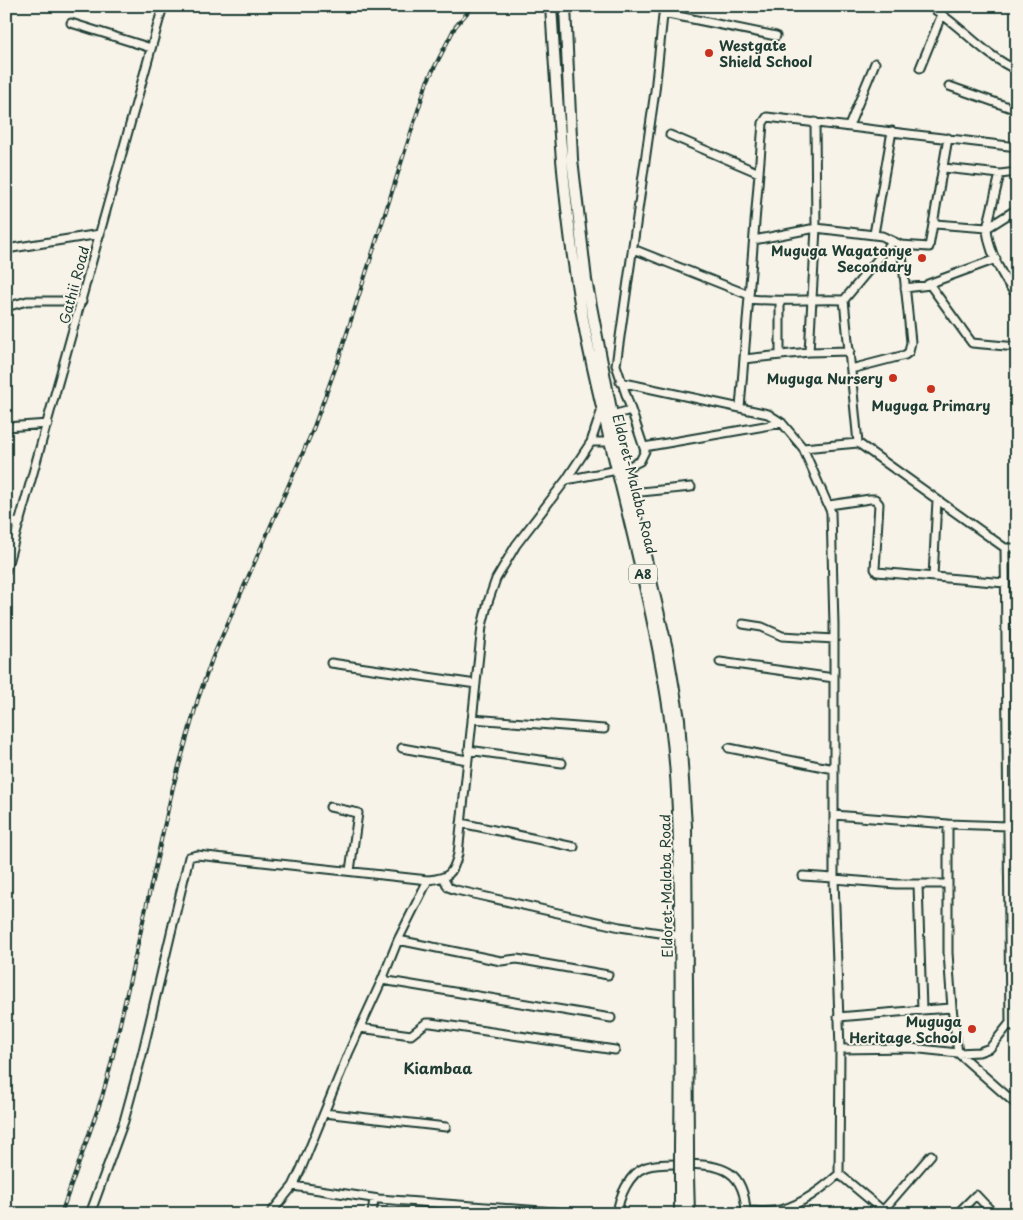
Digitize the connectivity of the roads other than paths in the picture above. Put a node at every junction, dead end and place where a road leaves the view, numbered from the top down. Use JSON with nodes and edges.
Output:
{"nodes":[{"id":1,"x":163,"y":6,"type":"edge"},
{"id":2,"x":551,"y":6,"type":"edge"},
{"id":3,"x":565,"y":6,"type":"edge"},
{"id":4,"x":929,"y":6,"type":"edge"},
{"id":5,"x":664,"y":10,"type":"edge"},
{"id":6,"x":942,"y":14,"type":"junction"},
{"id":7,"x":71,"y":23,"type":"dead end"},
{"id":8,"x":776,"y":36,"type":"dead end"},
{"id":9,"x":151,"y":48,"type":"junction"},
{"id":10,"x":875,"y":63,"type":"dead end"},
{"id":11,"x":920,"y":68,"type":"dead end"},
{"id":12,"x":1017,"y":70,"type":"edge"},
{"id":13,"x":949,"y":86,"type":"dead end"},
{"id":14,"x":1017,"y":110,"type":"edge"},
{"id":15,"x":815,"y":122,"type":"junction"},
{"id":16,"x":849,"y":126,"type":"junction"},
{"id":17,"x":892,"y":131,"type":"junction"},
{"id":18,"x":670,"y":136,"type":"dead end"},
{"id":19,"x":948,"y":138,"type":"junction"},
{"id":20,"x":1017,"y":147,"type":"edge"},
{"id":21,"x":944,"y":168,"type":"junction"},
{"id":22,"x":1017,"y":172,"type":"edge"},
{"id":23,"x":759,"y":173,"type":"junction"},
{"id":24,"x":1000,"y":174,"type":"junction"},
{"id":25,"x":1017,"y":209,"type":"edge"},
{"id":26,"x":935,"y":224,"type":"junction"},
{"id":27,"x":816,"y":228,"type":"junction"},
{"id":28,"x":987,"y":228,"type":"junction"},
{"id":29,"x":100,"y":234,"type":"junction"},
{"id":30,"x":874,"y":234,"type":"junction"},
{"id":31,"x":754,"y":240,"type":"junction"},
{"id":32,"x":892,"y":242,"type":"junction"},
{"id":33,"x":901,"y":245,"type":"junction"},
{"id":34,"x":6,"y":249,"type":"edge"},
{"id":35,"x":633,"y":249,"type":"junction"},
{"id":36,"x":996,"y":259,"type":"junction"},
{"id":37,"x":928,"y":284,"type":"junction"},
{"id":38,"x":906,"y":288,"type":"junction"},
{"id":39,"x":1015,"y":290,"type":"edge"},
{"id":40,"x":749,"y":297,"type":"junction"},
{"id":41,"x":812,"y":299,"type":"junction"},
{"id":42,"x":82,"y":300,"type":"junction"},
{"id":43,"x":844,"y":300,"type":"junction"},
{"id":44,"x":780,"y":302,"type":"junction"},
{"id":45,"x":6,"y":307,"type":"edge"},
{"id":46,"x":1017,"y":347,"type":"edge"},
{"id":47,"x":809,"y":352,"type":"junction"},
{"id":48,"x":850,"y":352,"type":"junction"},
{"id":49,"x":780,"y":355,"type":"junction"},
{"id":50,"x":744,"y":359,"type":"junction"},
{"id":51,"x":851,"y":369,"type":"junction"},
{"id":52,"x":620,"y":382,"type":"junction"},
{"id":53,"x":602,"y":406,"type":"junction"},
{"id":54,"x":740,"y":408,"type":"junction"},
{"id":55,"x":631,"y":410,"type":"junction"},
{"id":56,"x":612,"y":416,"type":"junction"},
{"id":57,"x":782,"y":423,"type":"junction"},
{"id":58,"x":48,"y":424,"type":"junction"},
{"id":59,"x":6,"y":427,"type":"edge"},
{"id":60,"x":591,"y":442,"type":"junction"},
{"id":61,"x":610,"y":442,"type":"junction"},
{"id":62,"x":858,"y":443,"type":"junction"},
{"id":63,"x":644,"y":447,"type":"junction"},
{"id":64,"x":803,"y":448,"type":"junction"},
{"id":65,"x":632,"y":466,"type":"dead end"},
{"id":66,"x":612,"y":470,"type":"dead end"},
{"id":67,"x":566,"y":480,"type":"junction"},
{"id":68,"x":692,"y":487,"type":"dead end"},
{"id":69,"x":631,"y":493,"type":"junction"},
{"id":70,"x":938,"y":500,"type":"junction"},
{"id":71,"x":829,"y":505,"type":"junction"},
{"id":72,"x":20,"y":522,"type":"junction"},
{"id":73,"x":6,"y":523,"type":"edge"},
{"id":74,"x":1005,"y":548,"type":"junction"},
{"id":75,"x":1017,"y":548,"type":"edge"},
{"id":76,"x":6,"y":570,"type":"edge"},
{"id":77,"x":934,"y":577,"type":"junction"},
{"id":78,"x":1006,"y":583,"type":"junction"},
{"id":79,"x":743,"y":624,"type":"dead end"},
{"id":80,"x":834,"y":639,"type":"junction"},
{"id":81,"x":720,"y":662,"type":"dead end"},
{"id":82,"x":331,"y":663,"type":"dead end"},
{"id":83,"x":834,"y":678,"type":"junction"},
{"id":84,"x":476,"y":684,"type":"junction"},
{"id":85,"x":472,"y":719,"type":"junction"},
{"id":86,"x":604,"y":729,"type":"dead end"},
{"id":87,"x":402,"y":748,"type":"dead end"},
{"id":88,"x":729,"y":748,"type":"dead end"},
{"id":89,"x":468,"y":750,"type":"junction"},
{"id":90,"x":467,"y":760,"type":"junction"},
{"id":91,"x":562,"y":763,"type":"dead end"},
{"id":92,"x":834,"y":769,"type":"junction"},
{"id":93,"x":1008,"y":774,"type":"junction"},
{"id":94,"x":1017,"y":774,"type":"edge"},
{"id":95,"x":330,"y":807,"type":"dead end"},
{"id":96,"x":834,"y":815,"type":"junction"},
{"id":97,"x":462,"y":823,"type":"junction"},
{"id":98,"x":948,"y":824,"type":"junction"},
{"id":99,"x":1008,"y":826,"type":"junction"},
{"id":100,"x":574,"y":847,"type":"dead end"},
{"id":101,"x":350,"y":871,"type":"junction"},
{"id":102,"x":803,"y":876,"type":"dead end"},
{"id":103,"x":834,"y":878,"type":"junction"},
{"id":104,"x":444,"y":879,"type":"junction"},
{"id":105,"x":428,"y":880,"type":"junction"},
{"id":106,"x":1017,"y":882,"type":"edge"},
{"id":107,"x":1009,"y":883,"type":"junction"},
{"id":108,"x":918,"y":884,"type":"junction"},
{"id":109,"x":948,"y":884,"type":"junction"},
{"id":110,"x":680,"y":936,"type":"junction"},
{"id":111,"x":398,"y":940,"type":"junction"},
{"id":112,"x":608,"y":975,"type":"dead end"},
{"id":113,"x":382,"y":980,"type":"junction"},
{"id":114,"x":1013,"y":994,"type":"edge"},
{"id":115,"x":952,"y":1008,"type":"junction"},
{"id":116,"x":922,"y":1010,"type":"junction"},
{"id":117,"x":838,"y":1017,"type":"junction"},
{"id":118,"x":611,"y":1018,"type":"dead end"},
{"id":119,"x":1010,"y":1024,"type":"junction"},
{"id":120,"x":360,"y":1028,"type":"junction"},
{"id":121,"x":1017,"y":1029,"type":"edge"},
{"id":122,"x":840,"y":1049,"type":"junction"},
{"id":123,"x":615,"y":1050,"type":"dead end"},
{"id":124,"x":958,"y":1053,"type":"junction"},
{"id":125,"x":1017,"y":1105,"type":"edge"},
{"id":126,"x":324,"y":1113,"type":"junction"},
{"id":127,"x":446,"y":1127,"type":"dead end"},
{"id":128,"x":684,"y":1148,"type":"junction"},
{"id":129,"x":931,"y":1155,"type":"dead end"},
{"id":130,"x":839,"y":1174,"type":"junction"},
{"id":131,"x":684,"y":1178,"type":"junction"},
{"id":132,"x":293,"y":1186,"type":"junction"},
{"id":133,"x":374,"y":1199,"type":"junction"},
{"id":134,"x":492,"y":1211,"type":"edge"},
{"id":135,"x":746,"y":1212,"type":"edge"},
{"id":136,"x":775,"y":1213,"type":"edge"},
{"id":137,"x":883,"y":1213,"type":"edge"},
{"id":138,"x":90,"y":1214,"type":"edge"},
{"id":139,"x":270,"y":1214,"type":"edge"},
{"id":140,"x":372,"y":1214,"type":"edge"},
{"id":141,"x":581,"y":1214,"type":"edge"},
{"id":142,"x":617,"y":1214,"type":"edge"},
{"id":143,"x":680,"y":1214,"type":"edge"},
{"id":144,"x":689,"y":1214,"type":"edge"},
{"id":145,"x":957,"y":1214,"type":"edge"},
{"id":146,"x":994,"y":1214,"type":"edge"}],
"edges":[{"from":1,"to":9,"type":"street","name":"Gathii Road"},
{"from":2,"to":53,"type":"highway","name":"Eldoret-Malaba Road","number":"A8"},
{"from":3,"to":56,"type":"highway","name":"Eldoret-Malaba Road","number":"A8"},
{"from":4,"to":6,"type":"street"},
{"from":5,"to":8,"type":"street"},
{"from":5,"to":35,"type":"street"},
{"from":6,"to":11,"type":"street"},
{"from":6,"to":12,"type":"street"},
{"from":7,"to":9,"type":"street"},
{"from":9,"to":29,"type":"street","name":"Gathii Road"},
{"from":10,"to":16,"type":"street"},
{"from":13,"to":14,"type":"street"},
{"from":15,"to":16,"type":"street"},
{"from":15,"to":23,"type":"street"},
{"from":15,"to":27,"type":"street"},
{"from":16,"to":17,"type":"street"},
{"from":17,"to":19,"type":"street"},
{"from":17,"to":30,"type":"street"},
{"from":18,"to":23,"type":"street"},
{"from":19,"to":20,"type":"street"},
{"from":19,"to":21,"type":"street"},
{"from":21,"to":24,"type":"street"},
{"from":21,"to":26,"type":"street"},
{"from":22,"to":24,"type":"street"},
{"from":23,"to":31,"type":"street"},
{"from":24,"to":28,"type":"street"},
{"from":25,"to":28,"type":"street"},
{"from":26,"to":28,"type":"street"},
{"from":26,"to":33,"type":"street"},
{"from":27,"to":30,"type":"street"},
{"from":27,"to":31,"type":"street"},
{"from":27,"to":41,"type":"street"},
{"from":28,"to":36,"type":"street"},
{"from":29,"to":34,"type":"street"},
{"from":29,"to":42,"type":"street","name":"Gathii Road"},
{"from":30,"to":32,"type":"street"},
{"from":31,"to":40,"type":"street"},
{"from":32,"to":33,"type":"street"},
{"from":32,"to":43,"type":"street"},
{"from":33,"to":38,"type":"street"},
{"from":35,"to":40,"type":"street"},
{"from":35,"to":52,"type":"street"},
{"from":36,"to":37,"type":"street"},
{"from":36,"to":39,"type":"street"},
{"from":37,"to":38,"type":"street"},
{"from":37,"to":46,"type":"street"},
{"from":38,"to":51,"type":"street"},
{"from":40,"to":44,"type":"street"},
{"from":40,"to":50,"type":"street"},
{"from":41,"to":43,"type":"street"},
{"from":41,"to":44,"type":"street"},
{"from":41,"to":47,"type":"street"},
{"from":42,"to":45,"type":"street"},
{"from":42,"to":58,"type":"street","name":"Gathii Road"},
{"from":43,"to":48,"type":"street"},
{"from":44,"to":49,"type":"street"},
{"from":47,"to":48,"type":"street"},
{"from":47,"to":49,"type":"street"},
{"from":48,"to":51,"type":"street"},
{"from":49,"to":50,"type":"street"},
{"from":50,"to":54,"type":"street"},
{"from":51,"to":62,"type":"street"},
{"from":52,"to":54,"type":"street"},
{"from":52,"to":55,"type":"street"},
{"from":53,"to":60,"type":"street"},
{"from":53,"to":61,"type":"highway","name":"Eldoret-Malaba Road","number":"A8"},
{"from":54,"to":57,"type":"street"},
{"from":55,"to":56,"type":"street"},
{"from":55,"to":63,"type":"street"},
{"from":56,"to":69,"type":"highway","name":"Eldoret-Malaba Road","number":"A8"},
{"from":57,"to":63,"type":"street"},
{"from":57,"to":64,"type":"street"},
{"from":58,"to":59,"type":"street"},
{"from":58,"to":72,"type":"street","name":"Gathii Road"},
{"from":60,"to":61,"type":"street"},
{"from":60,"to":67,"type":"street"},
{"from":61,"to":110,"type":"highway","name":"Eldoret-Malaba Road","number":"A8"},
{"from":62,"to":64,"type":"street"},
{"from":62,"to":70,"type":"street"},
{"from":63,"to":65,"type":"street"},
{"from":64,"to":71,"type":"street"},
{"from":66,"to":67,"type":"street"},
{"from":67,"to":84,"type":"street"},
{"from":68,"to":69,"type":"street"},
{"from":69,"to":128,"type":"highway","name":"Eldoret-Malaba Road","number":"A8"},
{"from":70,"to":74,"type":"street"},
{"from":70,"to":77,"type":"street"},
{"from":71,"to":77,"type":"street"},
{"from":71,"to":80,"type":"street"},
{"from":72,"to":73,"type":"street"},
{"from":72,"to":76,"type":"street","name":"Gathii Road"},
{"from":74,"to":75,"type":"street"},
{"from":74,"to":78,"type":"street"},
{"from":77,"to":78,"type":"street"},
{"from":78,"to":93,"type":"street"},
{"from":79,"to":80,"type":"street"},
{"from":80,"to":83,"type":"street"},
{"from":81,"to":83,"type":"street"},
{"from":82,"to":84,"type":"street"},
{"from":83,"to":92,"type":"street"},
{"from":84,"to":85,"type":"street"},
{"from":85,"to":86,"type":"street"},
{"from":85,"to":89,"type":"street"},
{"from":87,"to":90,"type":"street"},
{"from":88,"to":92,"type":"street"},
{"from":89,"to":90,"type":"street"},
{"from":89,"to":91,"type":"street"},
{"from":90,"to":97,"type":"street"},
{"from":92,"to":96,"type":"street"},
{"from":93,"to":94,"type":"street"},
{"from":93,"to":99,"type":"street"},
{"from":95,"to":101,"type":"street"},
{"from":96,"to":98,"type":"street"},
{"from":96,"to":103,"type":"street"},
{"from":97,"to":100,"type":"street"},
{"from":97,"to":104,"type":"street"},
{"from":98,"to":99,"type":"street"},
{"from":98,"to":109,"type":"street"},
{"from":99,"to":107,"type":"street"},
{"from":101,"to":105,"type":"street"},
{"from":101,"to":138,"type":"street"},
{"from":102,"to":103,"type":"street"},
{"from":103,"to":108,"type":"street"},
{"from":103,"to":117,"type":"street"},
{"from":104,"to":105,"type":"street"},
{"from":104,"to":110,"type":"street"},
{"from":105,"to":111,"type":"street"},
{"from":106,"to":107,"type":"street"},
{"from":107,"to":114,"type":"street"},
{"from":108,"to":109,"type":"street"},
{"from":108,"to":116,"type":"street"},
{"from":109,"to":115,"type":"street"},
{"from":110,"to":128,"type":"highway","name":"Eldoret-Malaba Road","number":"A8"},
{"from":111,"to":112,"type":"street"},
{"from":111,"to":113,"type":"street"},
{"from":113,"to":118,"type":"street"},
{"from":113,"to":120,"type":"street"},
{"from":114,"to":119,"type":"street"},
{"from":115,"to":116,"type":"street"},
{"from":115,"to":124,"type":"street"},
{"from":116,"to":117,"type":"street"},
{"from":117,"to":122,"type":"street"},
{"from":119,"to":121,"type":"street"},
{"from":119,"to":124,"type":"street"},
{"from":120,"to":123,"type":"street"},
{"from":120,"to":126,"type":"street"},
{"from":122,"to":124,"type":"street"},
{"from":122,"to":130,"type":"street"},
{"from":124,"to":125,"type":"street"},
{"from":126,"to":127,"type":"street"},
{"from":126,"to":132,"type":"street"},
{"from":128,"to":131,"type":"highway","number":"A8","bridge":true},
{"from":129,"to":137,"type":"street"},
{"from":130,"to":136,"type":"street"},
{"from":130,"to":137,"type":"street"},
{"from":131,"to":143,"type":"highway","number":"A8"},
{"from":131,"to":144,"type":"highway","number":"A8"},
{"from":132,"to":133,"type":"street"},
{"from":132,"to":139,"type":"street"},
{"from":133,"to":134,"type":"street"},
{"from":133,"to":140,"type":"street"},
{"from":134,"to":141,"type":"street"},
{"from":135,"to":136,"type":"street"},
{"from":135,"to":142,"type":"street"},
{"from":145,"to":146,"type":"street"}]}
